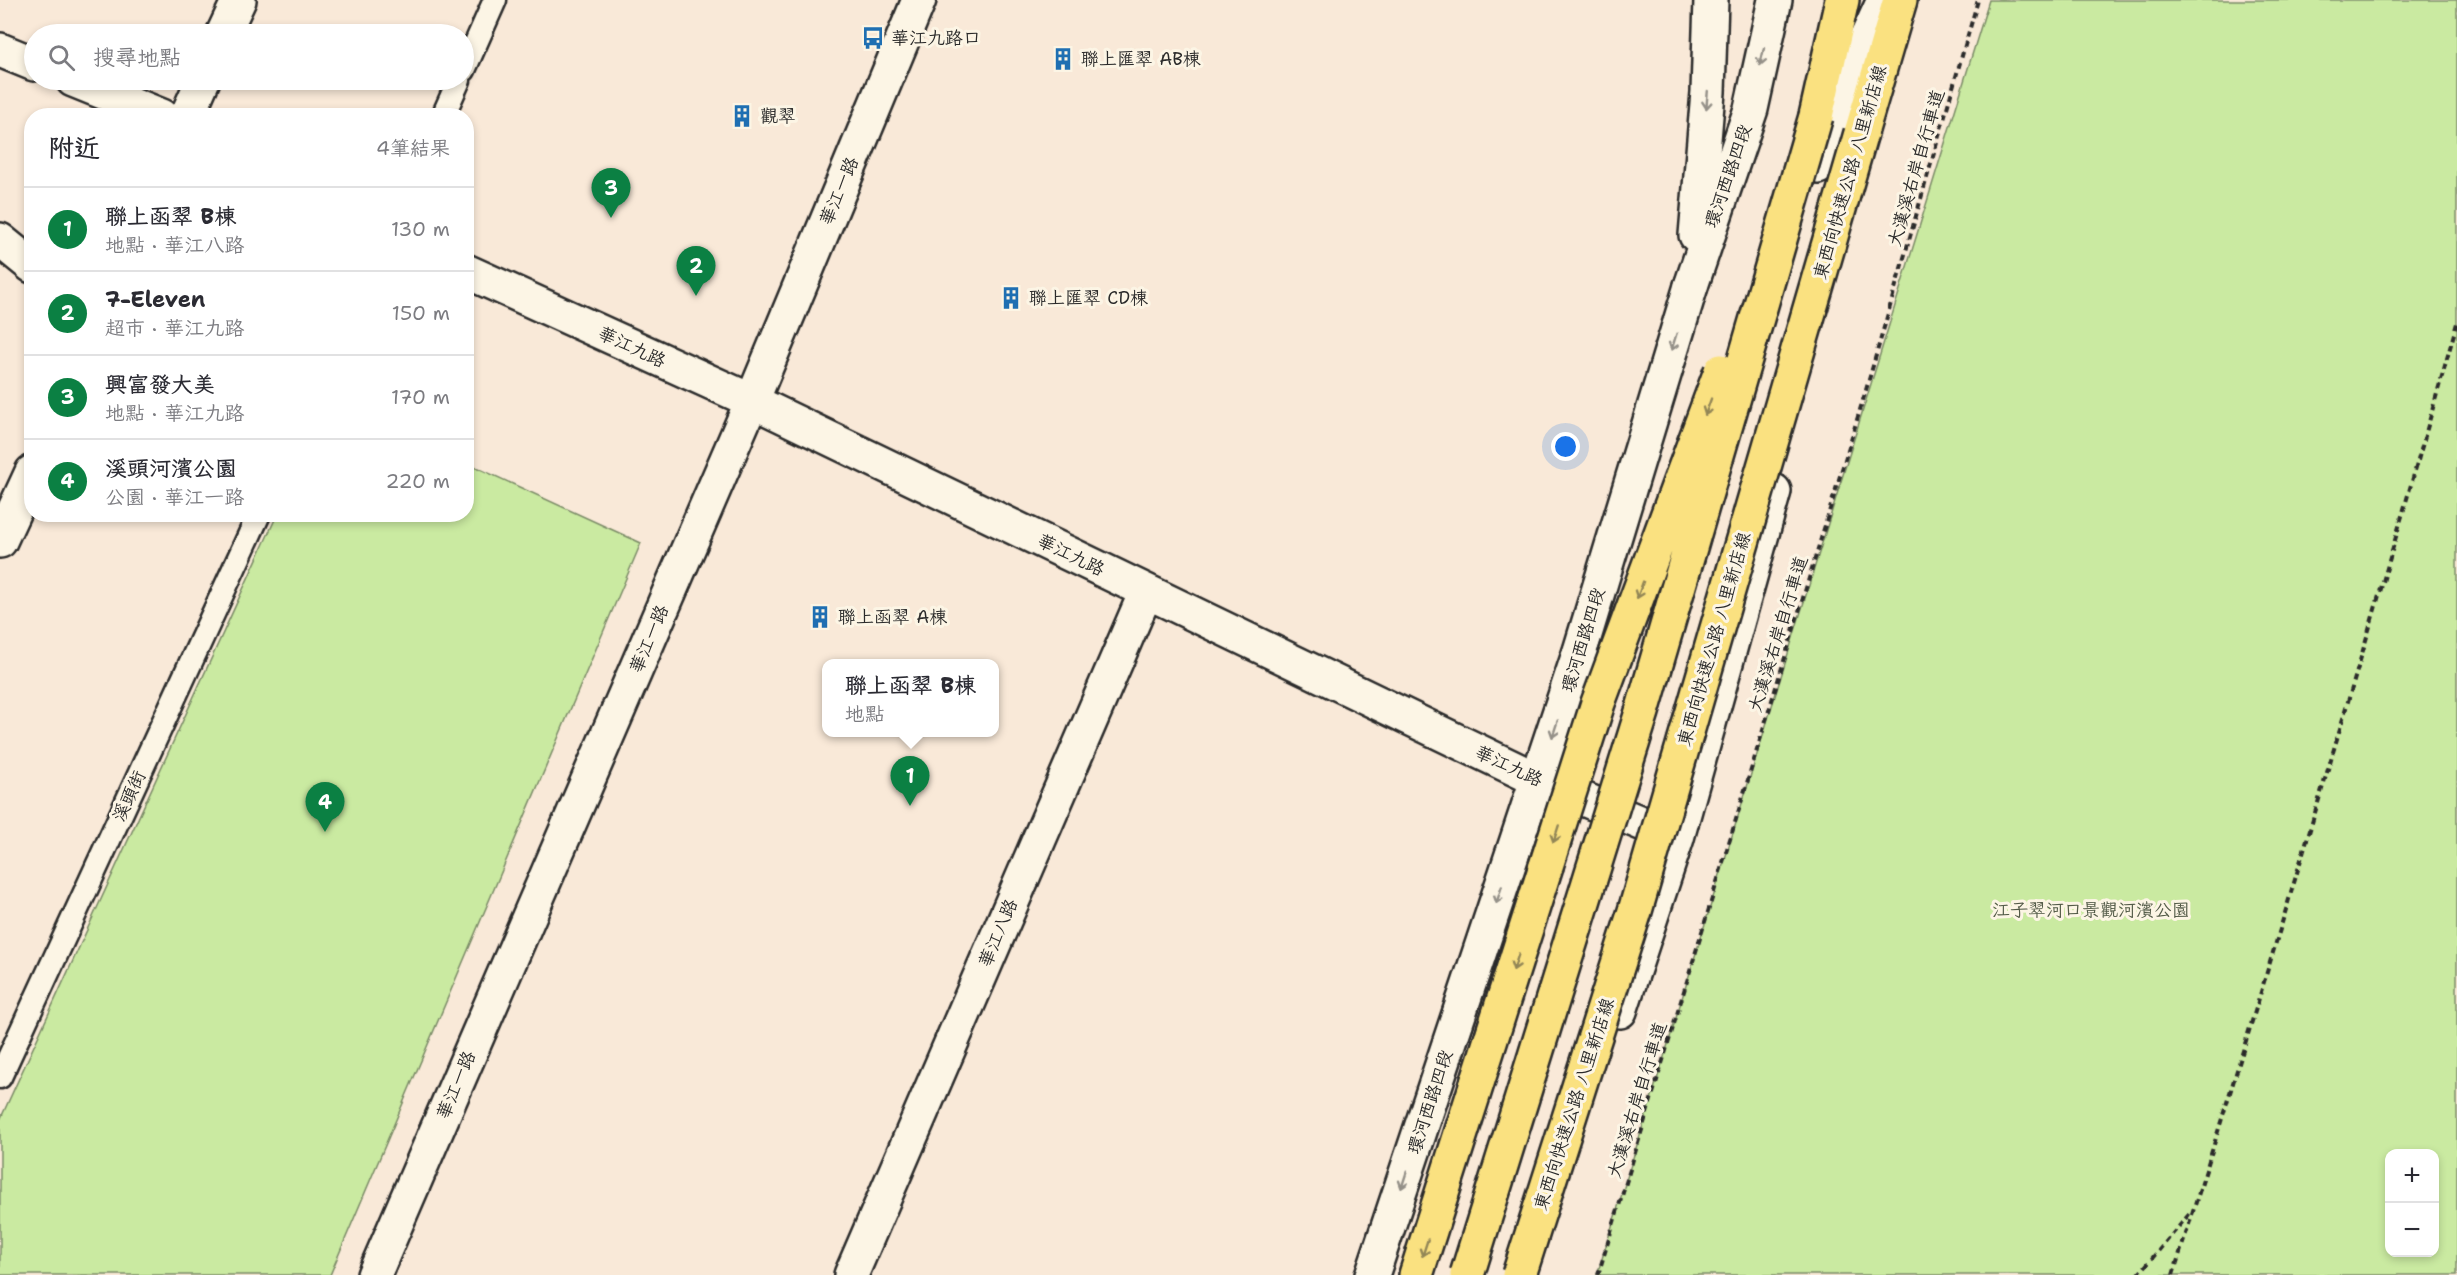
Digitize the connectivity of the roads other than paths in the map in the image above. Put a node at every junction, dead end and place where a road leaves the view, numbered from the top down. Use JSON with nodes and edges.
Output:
{"nodes":[{"id":1,"x":239,"y":0,"type":"edge"},
{"id":2,"x":495,"y":0,"type":"edge"},
{"id":3,"x":919,"y":0,"type":"edge"},
{"id":4,"x":1711,"y":0,"type":"edge"},
{"id":5,"x":1775,"y":0,"type":"edge"},
{"id":6,"x":1842,"y":0,"type":"edge"},
{"id":7,"x":1851,"y":0,"type":"edge"},
{"id":8,"x":1884,"y":0,"type":"edge"},
{"id":9,"x":1900,"y":0,"type":"edge"},
{"id":10,"x":1911,"y":0,"type":"edge"},
{"id":11,"x":228,"y":24,"type":"edge"},
{"id":12,"x":474,"y":47,"type":"edge"},
{"id":13,"x":0,"y":50,"type":"edge"},
{"id":14,"x":24,"y":60,"type":"edge"},
{"id":15,"x":98,"y":90,"type":"edge"},
{"id":16,"x":199,"y":90,"type":"edge"},
{"id":17,"x":455,"y":90,"type":"edge"},
{"id":18,"x":142,"y":108,"type":"edge"},
{"id":19,"x":191,"y":108,"type":"edge"},
{"id":20,"x":447,"y":108,"type":"edge"},
{"id":21,"x":1826,"y":111,"type":"junction"},
{"id":22,"x":0,"y":240,"type":"edge"},
{"id":23,"x":24,"y":260,"type":"edge"},
{"id":24,"x":474,"y":275,"type":"edge"},
{"id":25,"x":1691,"y":286,"type":"junction"},
{"id":26,"x":752,"y":401,"type":"junction"},
{"id":27,"x":24,"y":489,"type":"edge"},
{"id":28,"x":255,"y":522,"type":"edge"},
{"id":29,"x":0,"y":541,"type":"edge"},
{"id":30,"x":1146,"y":592,"type":"junction"},
{"id":31,"x":1538,"y":780,"type":"junction"},
{"id":32,"x":1624,"y":814,"type":"junction"},
{"id":33,"x":1677,"y":838,"type":"junction"},
{"id":34,"x":9,"y":1035,"type":"edge"},
{"id":35,"x":0,"y":1077,"type":"edge"},
{"id":36,"x":374,"y":1275,"type":"edge"},
{"id":37,"x":851,"y":1275,"type":"edge"},
{"id":38,"x":1372,"y":1275,"type":"edge"},
{"id":39,"x":1416,"y":1275,"type":"edge"},
{"id":40,"x":1467,"y":1275,"type":"edge"},
{"id":41,"x":1476,"y":1275,"type":"edge"},
{"id":42,"x":1520,"y":1275,"type":"edge"},
{"id":43,"x":1534,"y":1275,"type":"edge"}],
"edges":[{"from":1,"to":11,"type":"street"},
{"from":2,"to":12,"type":"lane"},
{"from":3,"to":26,"type":"street","name":"華江一路"},
{"from":4,"to":25,"type":"street","one_way":true},
{"from":5,"to":25,"type":"street","name":"環河西路四段","one_way":true},
{"from":6,"to":21,"type":"highway"},
{"from":7,"to":21,"type":"street"},
{"from":8,"to":21,"type":"street"},
{"from":9,"to":42,"type":"highway","name":"東西向快速公路 八里新店線","bridge":true},
{"from":10,"to":33,"type":"street"},
{"from":13,"to":14,"type":"street"},
{"from":15,"to":18,"type":"street"},
{"from":16,"to":19,"type":"street"},
{"from":17,"to":20,"type":"lane"},
{"from":21,"to":32,"type":"street"},
{"from":21,"to":39,"type":"highway","one_way":true,"bridge":true},
{"from":21,"to":40,"type":"highway","bridge":true},
{"from":22,"to":23,"type":"street"},
{"from":24,"to":26,"type":"street","name":"華江九路"},
{"from":25,"to":31,"type":"street","name":"環河西路四段","one_way":true},
{"from":26,"to":30,"type":"street","name":"華江九路"},
{"from":26,"to":36,"type":"street","name":"華江一路"},
{"from":27,"to":29,"type":"street"},
{"from":28,"to":34,"type":"lane","name":"溪頭街"},
{"from":30,"to":31,"type":"street","name":"華江九路"},
{"from":30,"to":37,"type":"street","name":"華江八路"},
{"from":31,"to":32,"type":"street","name":"華江九路"},
{"from":31,"to":38,"type":"street","name":"環河西路四段","one_way":true},
{"from":32,"to":33,"type":"street","name":"華江九路"},
{"from":32,"to":41,"type":"street"},
{"from":33,"to":43,"type":"street"},
{"from":34,"to":35,"type":"lane","name":"溪頭街"}]}
